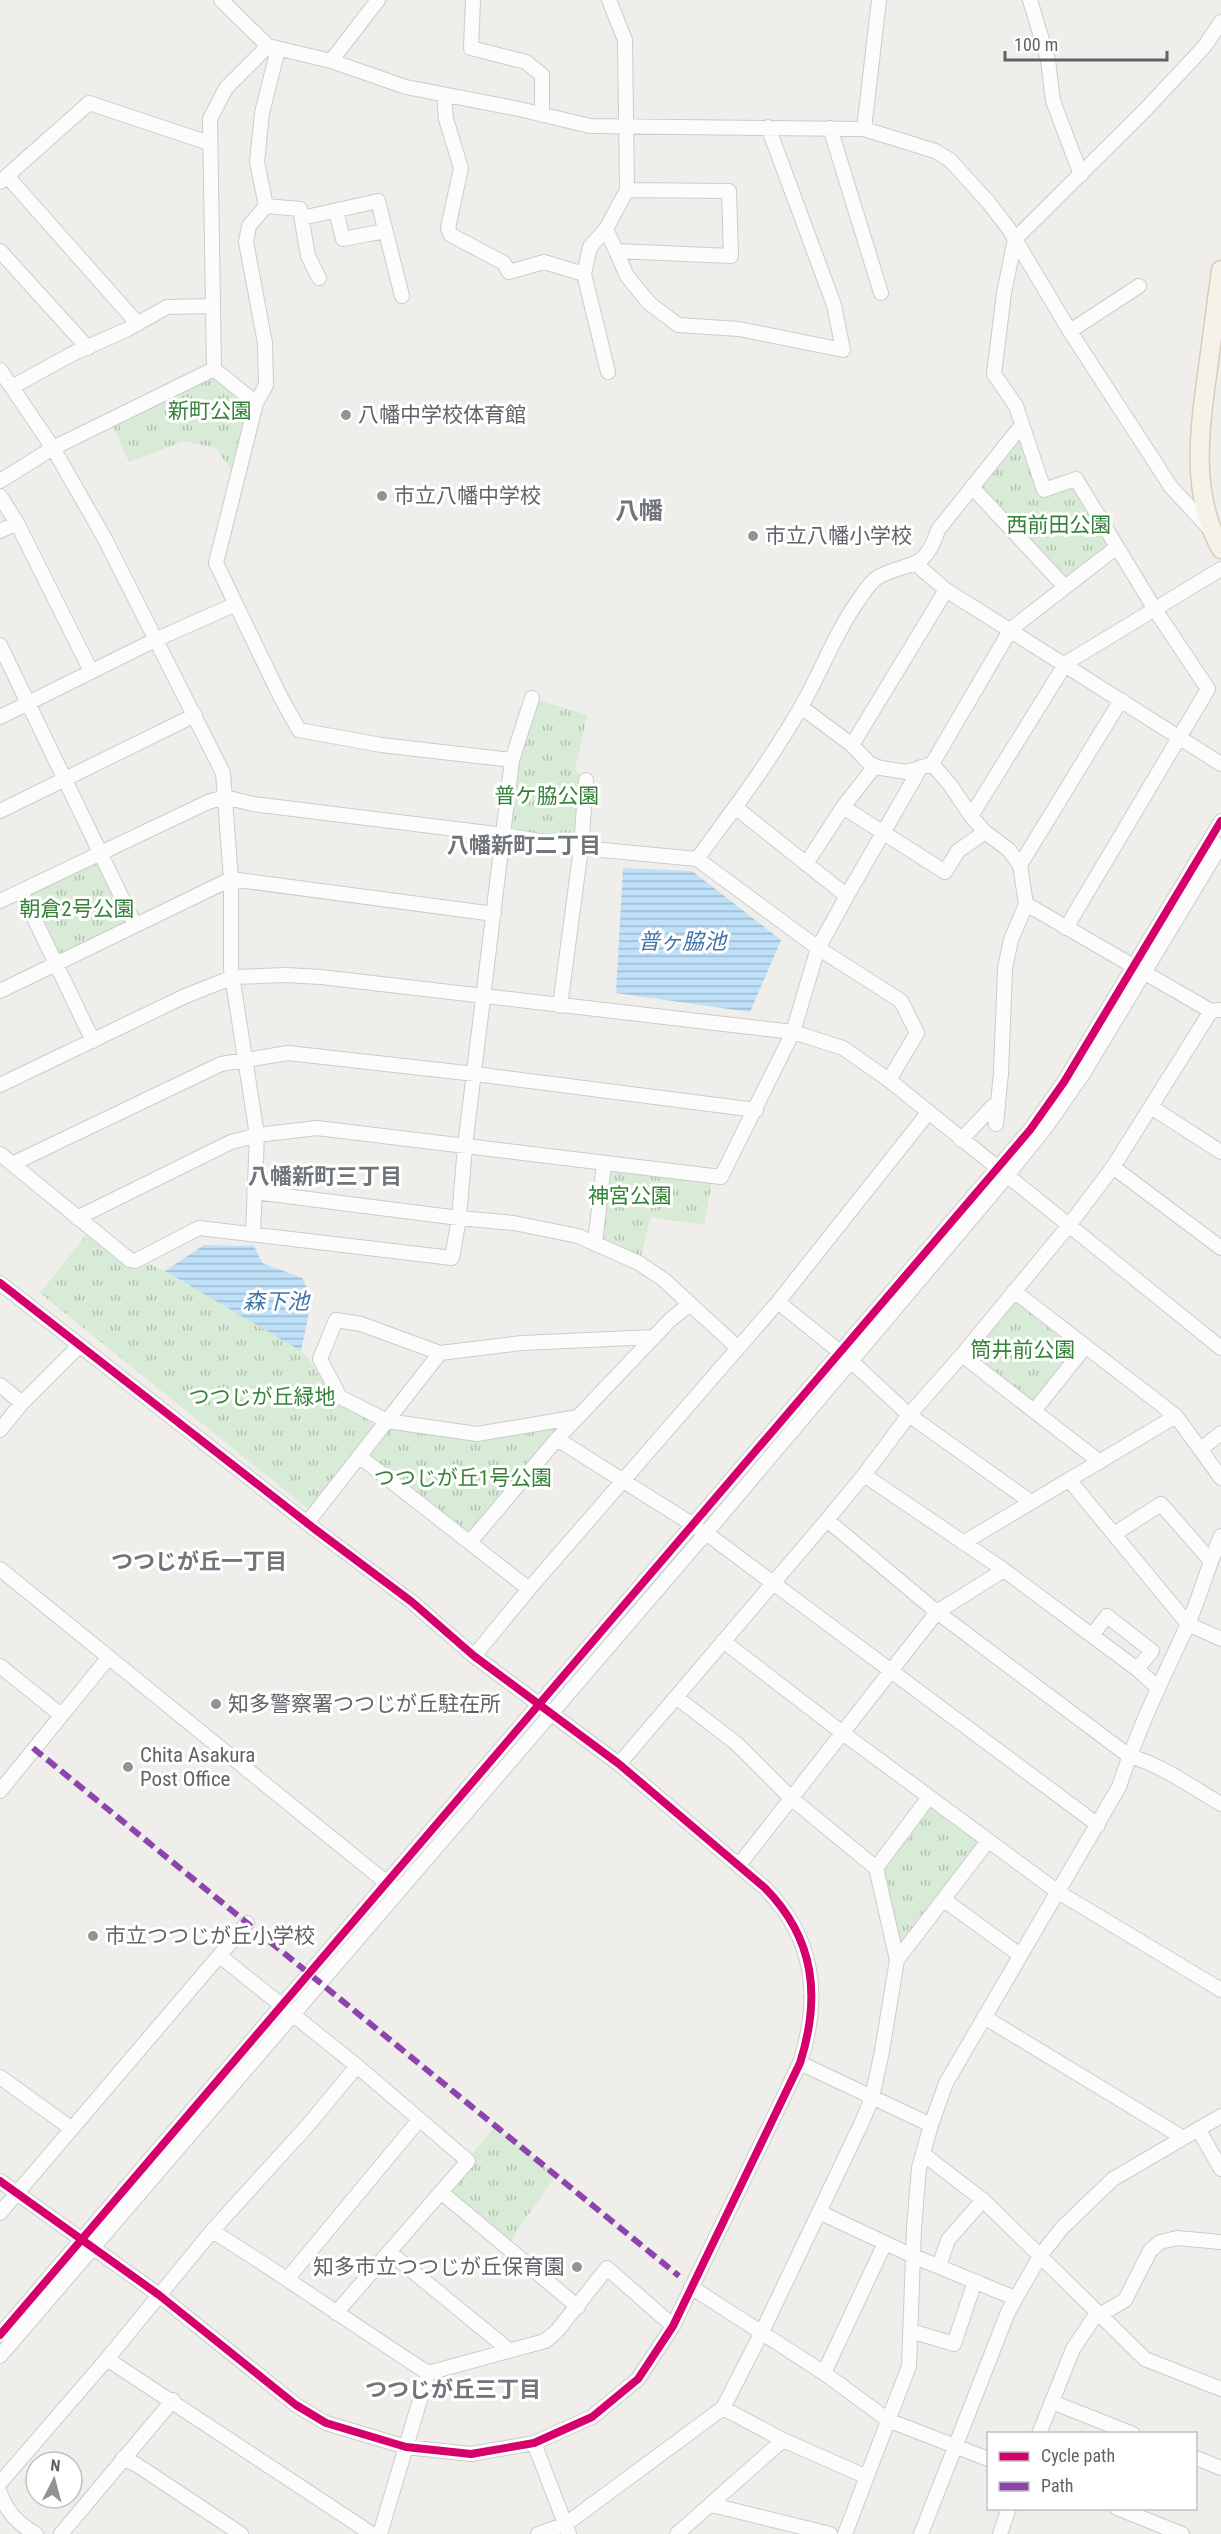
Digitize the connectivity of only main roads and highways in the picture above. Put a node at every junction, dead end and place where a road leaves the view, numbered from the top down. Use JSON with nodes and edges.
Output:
{"nodes":[{"id":1,"x":1221,"y":270,"type":"edge"},
{"id":2,"x":1219,"y":297,"type":"edge"},
{"id":3,"x":1221,"y":549,"type":"edge"}],
"edges":[{"from":1,"to":2,"type":"main road"},
{"from":2,"to":3,"type":"main road"}]}
